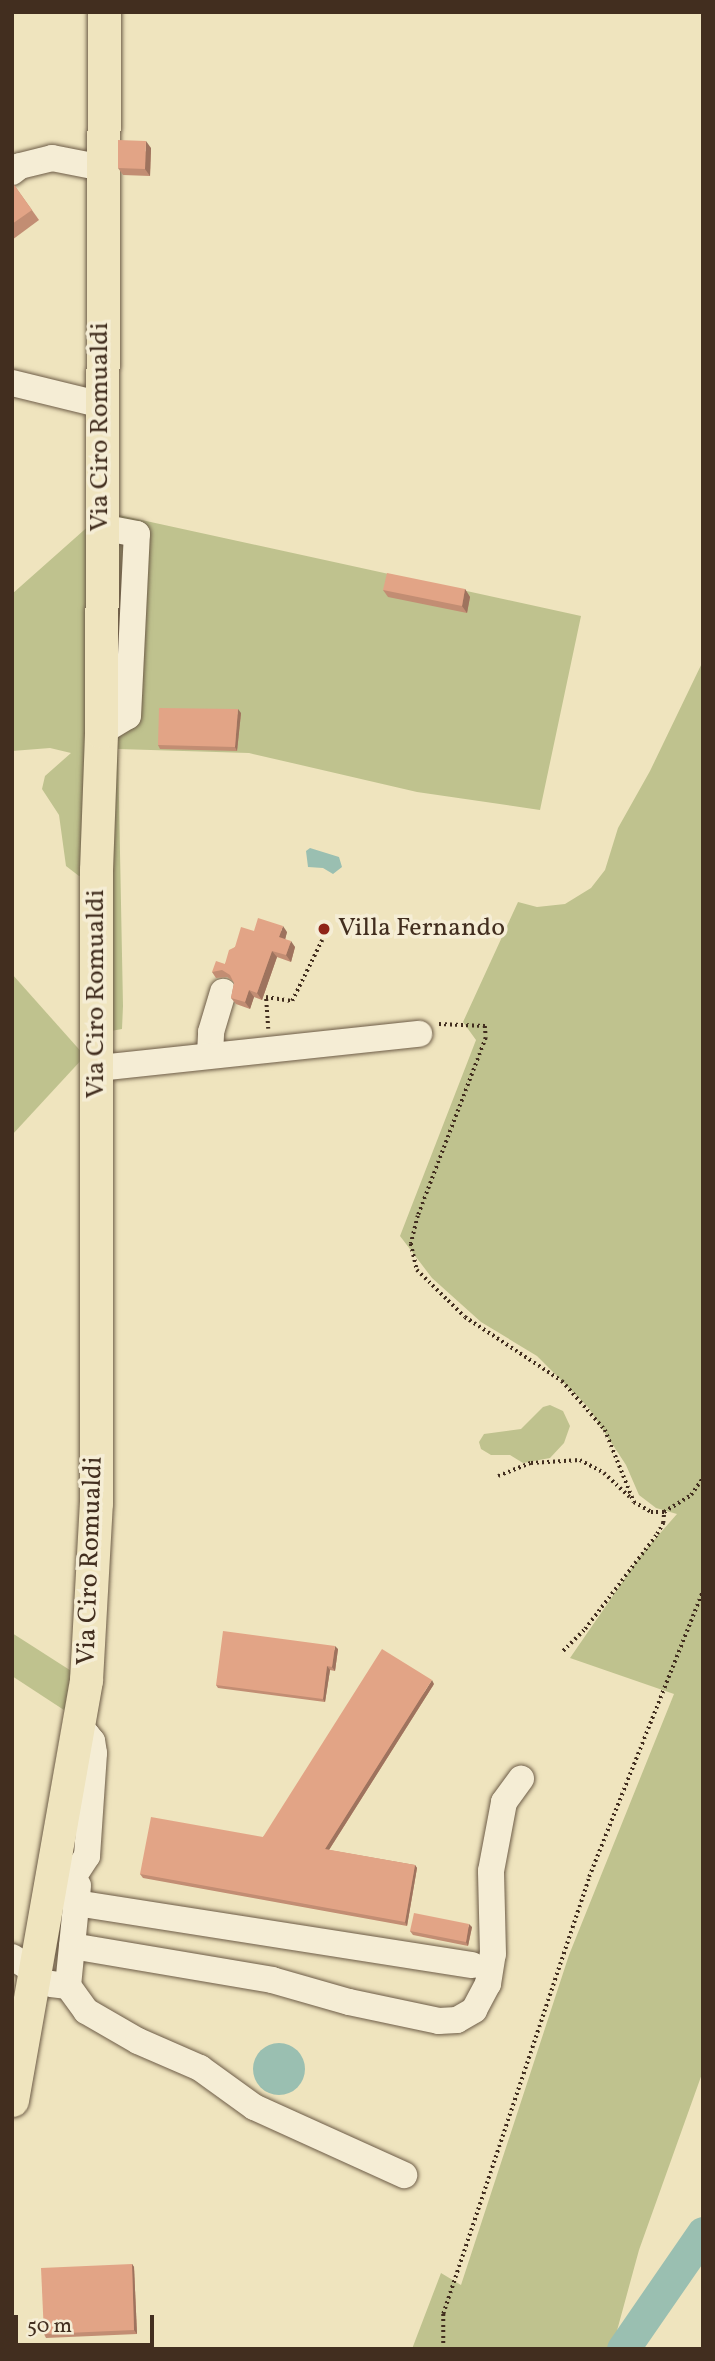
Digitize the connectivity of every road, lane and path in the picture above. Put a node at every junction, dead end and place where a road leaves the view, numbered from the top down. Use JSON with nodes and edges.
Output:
{"nodes":[{"id":1,"x":104,"y":12,"type":"edge"},
{"id":2,"x":103,"y":169,"type":"junction"},
{"id":3,"x":12,"y":172,"type":"edge"},
{"id":4,"x":12,"y":383,"type":"edge"},
{"id":5,"x":102,"y":405,"type":"junction"},
{"id":6,"x":322,"y":940,"type":"dead end"},
{"id":7,"x":223,"y":992,"type":"dead end"},
{"id":8,"x":419,"y":1034,"type":"joint"},
{"id":9,"x":270,"y":1049,"type":"junction"},
{"id":10,"x":211,"y":1054,"type":"junction"},
{"id":11,"x":99,"y":1068,"type":"junction"},
{"id":12,"x":498,"y":1476,"type":"dead end"},
{"id":13,"x":703,"y":1478,"type":"edge"},
{"id":14,"x":632,"y":1498,"type":"junction"},
{"id":15,"x":664,"y":1512,"type":"junction"},
{"id":16,"x":703,"y":1590,"type":"edge"},
{"id":17,"x":563,"y":1651,"type":"dead end"},
{"id":18,"x":521,"y":1779,"type":"dead end"},
{"id":19,"x":63,"y":1874,"type":"junction"},
{"id":20,"x":76,"y":1903,"type":"junction"},
{"id":21,"x":72,"y":1946,"type":"junction"},
{"id":22,"x":472,"y":1965,"type":"dead end"},
{"id":23,"x":26,"y":1970,"type":"edge"},
{"id":24,"x":68,"y":1986,"type":"junction"},
{"id":25,"x":12,"y":2100,"type":"edge"},
{"id":26,"x":404,"y":2175,"type":"dead end"},
{"id":27,"x":443,"y":2349,"type":"edge"}],
"edges":[{"from":1,"to":2,"type":"main road","name":"Via Ciro Romualdi"},
{"from":2,"to":3,"type":"lane"},
{"from":2,"to":5,"type":"main road","name":"Via Ciro Romualdi"},
{"from":4,"to":5,"type":"lane"},
{"from":5,"to":11,"type":"main road","name":"Via Ciro Romualdi"},
{"from":6,"to":9,"type":"path"},
{"from":7,"to":10,"type":"lane"},
{"from":8,"to":9,"type":"lane"},
{"from":8,"to":14,"type":"path"},
{"from":9,"to":10,"type":"lane"},
{"from":10,"to":11,"type":"lane"},
{"from":11,"to":19,"type":"main road","name":"Via Ciro Romualdi"},
{"from":12,"to":14,"type":"path"},
{"from":13,"to":15,"type":"path"},
{"from":14,"to":15,"type":"path"},
{"from":15,"to":17,"type":"path"},
{"from":16,"to":27,"type":"path"},
{"from":18,"to":21,"type":"lane"},
{"from":19,"to":20,"type":"lane"},
{"from":19,"to":23,"type":"main road","name":"Via Ciro Romualdi"},
{"from":20,"to":21,"type":"lane"},
{"from":20,"to":22,"type":"lane"},
{"from":21,"to":24,"type":"lane"},
{"from":23,"to":24,"type":"lane"},
{"from":23,"to":25,"type":"main road","name":"Via Ciro Romualdi"},
{"from":24,"to":26,"type":"lane"}]}
